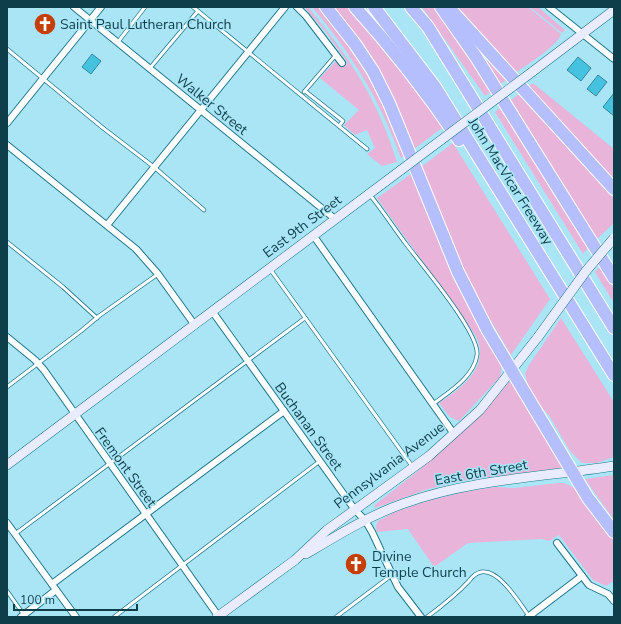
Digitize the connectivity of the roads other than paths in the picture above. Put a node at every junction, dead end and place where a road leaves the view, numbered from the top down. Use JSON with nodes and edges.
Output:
{"nodes":[{"id":1,"x":74,"y":7,"type":"edge"},
{"id":2,"x":101,"y":7,"type":"edge"},
{"id":3,"x":145,"y":7,"type":"edge"},
{"id":4,"x":193,"y":7,"type":"edge"},
{"id":5,"x":284,"y":7,"type":"edge"},
{"id":6,"x":297,"y":7,"type":"edge"},
{"id":7,"x":326,"y":7,"type":"edge"},
{"id":8,"x":355,"y":7,"type":"edge"},
{"id":9,"x":374,"y":7,"type":"edge"},
{"id":10,"x":411,"y":7,"type":"edge"},
{"id":11,"x":441,"y":7,"type":"edge"},
{"id":12,"x":448,"y":7,"type":"edge"},
{"id":13,"x":548,"y":7,"type":"edge"},
{"id":14,"x":614,"y":10,"type":"edge"},
{"id":15,"x":198,"y":12,"type":"junction"},
{"id":16,"x":91,"y":20,"type":"junction"},
{"id":17,"x":582,"y":34,"type":"junction"},
{"id":18,"x":118,"y":42,"type":"junction"},
{"id":19,"x":7,"y":49,"type":"edge"},
{"id":20,"x":248,"y":52,"type":"junction"},
{"id":21,"x":336,"y":55,"type":"junction"},
{"id":22,"x":614,"y":58,"type":"edge"},
{"id":23,"x":342,"y":63,"type":"dead end"},
{"id":24,"x":150,"y":68,"type":"junction"},
{"id":25,"x":44,"y":78,"type":"junction"},
{"id":26,"x":305,"y":91,"type":"junction"},
{"id":27,"x":301,"y":95,"type":"junction"},
{"id":28,"x":201,"y":110,"type":"junction"},
{"id":29,"x":7,"y":123,"type":"edge"},
{"id":30,"x":339,"y":126,"type":"junction"},
{"id":31,"x":7,"y":145,"type":"edge"},
{"id":32,"x":367,"y":149,"type":"dead end"},
{"id":33,"x":154,"y":167,"type":"junction"},
{"id":34,"x":614,"y":189,"type":"edge"},
{"id":35,"x":369,"y":193,"type":"junction"},
{"id":36,"x":204,"y":210,"type":"dead end"},
{"id":37,"x":335,"y":219,"type":"junction"},
{"id":38,"x":106,"y":226,"type":"junction"},
{"id":39,"x":523,"y":229,"type":"junction"},
{"id":40,"x":313,"y":235,"type":"junction"},
{"id":41,"x":614,"y":238,"type":"edge"},
{"id":42,"x":7,"y":242,"type":"edge"},
{"id":43,"x":269,"y":268,"type":"junction"},
{"id":44,"x":158,"y":274,"type":"junction"},
{"id":45,"x":614,"y":278,"type":"edge"},
{"id":46,"x":212,"y":311,"type":"junction"},
{"id":47,"x":96,"y":318,"type":"junction"},
{"id":48,"x":305,"y":318,"type":"junction"},
{"id":49,"x":194,"y":324,"type":"junction"},
{"id":50,"x":614,"y":328,"type":"edge"},
{"id":51,"x":7,"y":337,"type":"edge"},
{"id":52,"x":247,"y":359,"type":"junction"},
{"id":53,"x":38,"y":363,"type":"junction"},
{"id":54,"x":511,"y":371,"type":"junction"},
{"id":55,"x":614,"y":375,"type":"edge"},
{"id":56,"x":7,"y":387,"type":"edge"},
{"id":57,"x":433,"y":404,"type":"junction"},
{"id":58,"x":284,"y":411,"type":"junction"},
{"id":59,"x":74,"y":414,"type":"junction"},
{"id":60,"x":454,"y":434,"type":"junction"},
{"id":61,"x":320,"y":461,"type":"junction"},
{"id":62,"x":7,"y":464,"type":"edge"},
{"id":63,"x":110,"y":464,"type":"junction"},
{"id":64,"x":614,"y":466,"type":"edge"},
{"id":65,"x":413,"y":468,"type":"junction"},
{"id":66,"x":573,"y":473,"type":"junction"},
{"id":67,"x":355,"y":510,"type":"junction"},
{"id":68,"x":146,"y":514,"type":"junction"},
{"id":69,"x":365,"y":520,"type":"junction"},
{"id":70,"x":7,"y":523,"type":"edge"},
{"id":71,"x":614,"y":532,"type":"edge"},
{"id":72,"x":15,"y":534,"type":"junction"},
{"id":73,"x":557,"y":543,"type":"dead end"},
{"id":74,"x":295,"y":560,"type":"junction"},
{"id":75,"x":183,"y":566,"type":"junction"},
{"id":76,"x":392,"y":575,"type":"junction"},
{"id":77,"x":582,"y":576,"type":"junction"},
{"id":78,"x":52,"y":584,"type":"junction"},
{"id":79,"x":56,"y":590,"type":"junction"},
{"id":80,"x":7,"y":591,"type":"edge"},
{"id":81,"x":614,"y":601,"type":"edge"},
{"id":82,"x":22,"y":616,"type":"edge"},
{"id":83,"x":76,"y":617,"type":"edge"},
{"id":84,"x":114,"y":617,"type":"edge"},
{"id":85,"x":218,"y":617,"type":"edge"},
{"id":86,"x":336,"y":617,"type":"edge"},
{"id":87,"x":421,"y":617,"type":"edge"},
{"id":88,"x":427,"y":617,"type":"edge"},
{"id":89,"x":529,"y":617,"type":"edge"}],
"edges":[{"from":1,"to":16,"type":"street","name":"Walker Street"},
{"from":2,"to":16,"type":"street"},
{"from":3,"to":18,"type":"lane"},
{"from":4,"to":15,"type":"lane"},
{"from":5,"to":20,"type":"street"},
{"from":6,"to":21,"type":"street"},
{"from":7,"to":54,"type":"highway"},
{"from":8,"to":39,"type":"highway"},
{"from":9,"to":39,"type":"highway","name":"John MacVicar Freeway"},
{"from":10,"to":50,"type":"highway","name":"John MacVicar Freeway"},
{"from":11,"to":45,"type":"highway"},
{"from":12,"to":34,"type":"highway"},
{"from":13,"to":17,"type":"street"},
{"from":14,"to":17,"type":"main road","name":"East 9th Street"},
{"from":15,"to":20,"type":"lane"},
{"from":15,"to":24,"type":"lane"},
{"from":16,"to":18,"type":"street","name":"Walker Street"},
{"from":16,"to":25,"type":"street"},
{"from":17,"to":22,"type":"street"},
{"from":17,"to":35,"type":"main road","name":"East 9th Street","bridge":true},
{"from":18,"to":24,"type":"street","name":"Walker Street"},
{"from":19,"to":25,"type":"lane"},
{"from":20,"to":27,"type":"lane"},
{"from":20,"to":28,"type":"street"},
{"from":21,"to":23,"type":"street"},
{"from":21,"to":26,"type":"lane"},
{"from":24,"to":28,"type":"street","name":"Walker Street"},
{"from":25,"to":29,"type":"street"},
{"from":25,"to":33,"type":"lane"},
{"from":26,"to":27,"type":"lane"},
{"from":26,"to":30,"type":"lane"},
{"from":27,"to":30,"type":"lane"},
{"from":28,"to":33,"type":"street"},
{"from":28,"to":37,"type":"street","name":"Walker Street"},
{"from":30,"to":32,"type":"lane"},
{"from":31,"to":38,"type":"street"},
{"from":33,"to":36,"type":"lane"},
{"from":33,"to":38,"type":"street"},
{"from":35,"to":37,"type":"main road","name":"East 9th Street"},
{"from":35,"to":57,"type":"lane"},
{"from":37,"to":40,"type":"main road","name":"East 9th Street"},
{"from":38,"to":44,"type":"street"},
{"from":39,"to":55,"type":"highway","name":"John MacVicar Freeway"},
{"from":40,"to":43,"type":"main road","name":"East 9th Street"},
{"from":40,"to":57,"type":"street"},
{"from":41,"to":54,"type":"main road","name":"Pennsylvania Avenue","bridge":true},
{"from":42,"to":47,"type":"lane"},
{"from":43,"to":46,"type":"main road","name":"East 9th Street"},
{"from":43,"to":48,"type":"lane"},
{"from":44,"to":47,"type":"lane"},
{"from":44,"to":49,"type":"street"},
{"from":46,"to":49,"type":"main road","name":"East 9th Street"},
{"from":46,"to":52,"type":"street","name":"Buchanan Street"},
{"from":47,"to":53,"type":"lane"},
{"from":48,"to":52,"type":"lane"},
{"from":48,"to":65,"type":"lane"},
{"from":49,"to":59,"type":"main road","name":"East 9th Street"},
{"from":51,"to":53,"type":"street","name":"Fremont Street"},
{"from":52,"to":58,"type":"street","name":"Buchanan Street"},
{"from":52,"to":63,"type":"lane"},
{"from":53,"to":56,"type":"lane"},
{"from":53,"to":59,"type":"street","name":"Fremont Street"},
{"from":54,"to":60,"type":"main road","name":"Pennsylvania Avenue"},
{"from":54,"to":66,"type":"highway"},
{"from":57,"to":60,"type":"street"},
{"from":58,"to":61,"type":"street","name":"Buchanan Street"},
{"from":58,"to":68,"type":"street"},
{"from":59,"to":62,"type":"main road","name":"East 9th Street"},
{"from":59,"to":63,"type":"street","name":"Fremont Street"},
{"from":60,"to":65,"type":"main road","name":"Pennsylvania Avenue"},
{"from":61,"to":67,"type":"street","name":"Buchanan Street"},
{"from":61,"to":75,"type":"lane"},
{"from":63,"to":68,"type":"street","name":"Fremont Street"},
{"from":63,"to":72,"type":"lane"},
{"from":64,"to":66,"type":"main road","name":"East 6th Street"},
{"from":65,"to":67,"type":"main road","name":"Pennsylvania Avenue"},
{"from":66,"to":69,"type":"main road","name":"East 6th Street"},
{"from":66,"to":71,"type":"highway"},
{"from":67,"to":69,"type":"street","name":"Buchanan Street"},
{"from":67,"to":74,"type":"main road","name":"Pennsylvania Avenue"},
{"from":68,"to":75,"type":"street","name":"Fremont Street"},
{"from":68,"to":78,"type":"street"},
{"from":69,"to":74,"type":"main road","name":"East 6th Street"},
{"from":69,"to":76,"type":"street","name":"Buchanan Street"},
{"from":70,"to":72,"type":"street"},
{"from":72,"to":78,"type":"street"},
{"from":73,"to":77,"type":"street"},
{"from":74,"to":85,"type":"main road","name":"Pennsylvania Avenue"},
{"from":75,"to":84,"type":"lane"},
{"from":75,"to":85,"type":"street","name":"Fremont Street"},
{"from":76,"to":86,"type":"lane"},
{"from":76,"to":87,"type":"street","name":"Buchanan Street"},
{"from":77,"to":81,"type":"street"},
{"from":77,"to":89,"type":"street"},
{"from":78,"to":79,"type":"street"},
{"from":79,"to":82,"type":"street"},
{"from":79,"to":83,"type":"street"},
{"from":80,"to":82,"type":"lane"},
{"from":88,"to":89,"type":"lane"}]}
